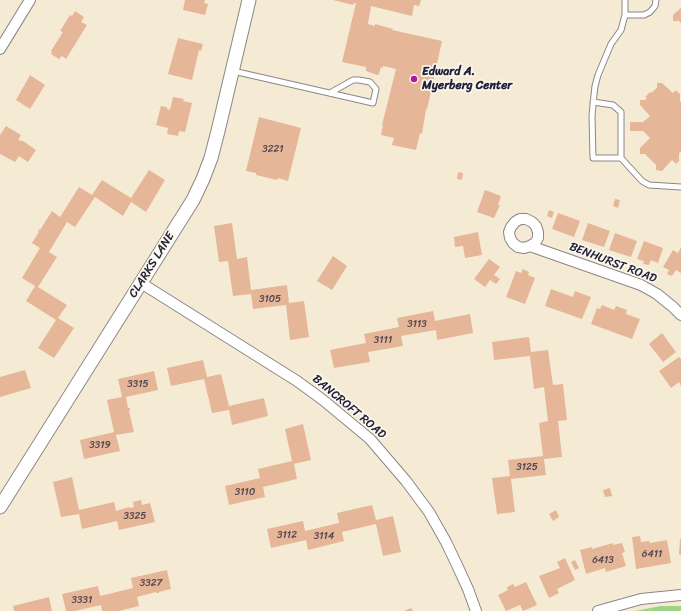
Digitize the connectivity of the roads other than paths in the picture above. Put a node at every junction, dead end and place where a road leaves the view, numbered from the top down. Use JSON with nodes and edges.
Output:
{"nodes":[{"id":1,"x":30,"y":0,"type":"edge"},
{"id":2,"x":249,"y":0,"type":"edge"},
{"id":3,"x":626,"y":0,"type":"edge"},
{"id":4,"x":656,"y":0,"type":"edge"},
{"id":5,"x":625,"y":15,"type":"junction"},
{"id":6,"x":0,"y":49,"type":"edge"},
{"id":7,"x":232,"y":70,"type":"junction"},
{"id":8,"x":330,"y":93,"type":"junction"},
{"id":9,"x":594,"y":102,"type":"junction"},
{"id":10,"x":622,"y":158,"type":"junction"},
{"id":11,"x":681,"y":187,"type":"edge"},
{"id":12,"x":530,"y":246,"type":"dead end"},
{"id":13,"x":141,"y":282,"type":"junction"},
{"id":14,"x":681,"y":316,"type":"edge"},
{"id":15,"x":0,"y":507,"type":"edge"},
{"id":16,"x":681,"y":595,"type":"edge"},
{"id":17,"x":476,"y":611,"type":"edge"},
{"id":18,"x":598,"y":611,"type":"edge"}],
"edges":[{"from":1,"to":6,"type":"street"},
{"from":2,"to":7,"type":"street","name":"CLARKS LANE"},
{"from":3,"to":5,"type":"lane"},
{"from":4,"to":5,"type":"lane"},
{"from":5,"to":9,"type":"lane"},
{"from":7,"to":8,"type":"lane"},
{"from":7,"to":13,"type":"street","name":"CLARKS LANE"},
{"from":8,"to":8,"type":"lane"},
{"from":9,"to":10,"type":"lane"},
{"from":9,"to":10,"type":"lane"},
{"from":10,"to":11,"type":"lane"},
{"from":12,"to":14,"type":"street","name":"BENHURST ROAD"},
{"from":13,"to":15,"type":"street","name":"CLARKS LANE"},
{"from":13,"to":17,"type":"street","name":"BANCROFT ROAD"},
{"from":16,"to":18,"type":"street"}]}
